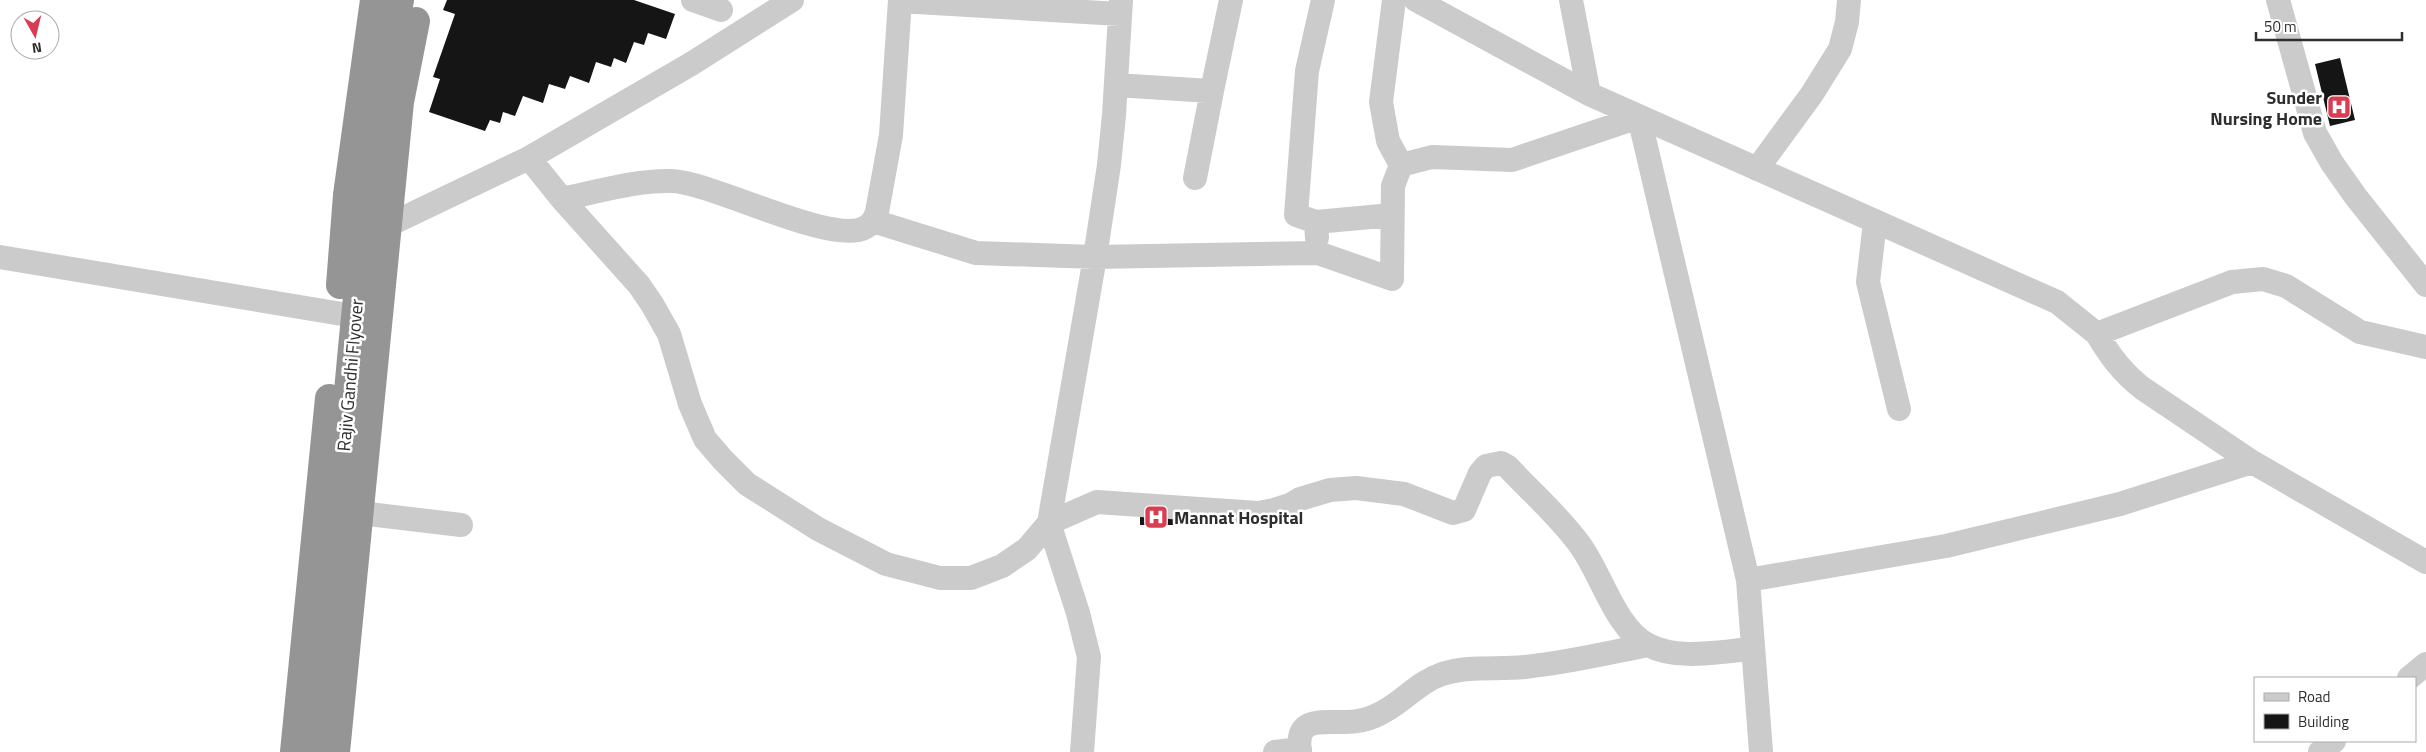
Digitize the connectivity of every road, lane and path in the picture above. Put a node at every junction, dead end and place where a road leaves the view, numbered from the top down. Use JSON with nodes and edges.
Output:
{"nodes":[{"id":1,"x":374,"y":0,"type":"edge"},
{"id":2,"x":400,"y":0,"type":"edge"},
{"id":3,"x":420,"y":0,"type":"edge"},
{"id":4,"x":693,"y":0,"type":"edge"},
{"id":5,"x":792,"y":0,"type":"edge"},
{"id":6,"x":1231,"y":0,"type":"edge"},
{"id":7,"x":1324,"y":0,"type":"edge"},
{"id":8,"x":1394,"y":0,"type":"edge"},
{"id":9,"x":1416,"y":0,"type":"edge"},
{"id":10,"x":1571,"y":0,"type":"edge"},
{"id":11,"x":1849,"y":0,"type":"edge"},
{"id":12,"x":2278,"y":0,"type":"edge"},
{"id":13,"x":900,"y":1,"type":"edge"},
{"id":14,"x":1120,"y":7,"type":"edge"},
{"id":15,"x":722,"y":10,"type":"dead end"},
{"id":16,"x":1116,"y":85,"type":"junction"},
{"id":17,"x":1213,"y":86,"type":"junction"},
{"id":18,"x":1589,"y":94,"type":"junction"},
{"id":19,"x":1639,"y":118,"type":"junction"},
{"id":20,"x":530,"y":158,"type":"junction"},
{"id":21,"x":1401,"y":165,"type":"junction"},
{"id":22,"x":1756,"y":169,"type":"junction"},
{"id":23,"x":1195,"y":178,"type":"dead end"},
{"id":24,"x":562,"y":199,"type":"junction"},
{"id":25,"x":1392,"y":215,"type":"junction"},
{"id":26,"x":873,"y":221,"type":"junction"},
{"id":27,"x":1316,"y":222,"type":"junction"},
{"id":28,"x":1875,"y":222,"type":"junction"},
{"id":29,"x":388,"y":226,"type":"junction"},
{"id":30,"x":344,"y":246,"type":"junction"},
{"id":31,"x":1318,"y":253,"type":"junction"},
{"id":32,"x":0,"y":257,"type":"edge"},
{"id":33,"x":1095,"y":257,"type":"junction"},
{"id":34,"x":2426,"y":285,"type":"edge"},
{"id":35,"x":338,"y":313,"type":"junction"},
{"id":36,"x":379,"y":320,"type":"junction"},
{"id":37,"x":2097,"y":334,"type":"junction"},
{"id":38,"x":2426,"y":347,"type":"edge"},
{"id":39,"x":1899,"y":408,"type":"dead end"},
{"id":40,"x":2252,"y":462,"type":"junction"},
{"id":41,"x":360,"y":513,"type":"junction"},
{"id":42,"x":1049,"y":523,"type":"junction"},
{"id":43,"x":461,"y":525,"type":"dead end"},
{"id":44,"x":2426,"y":562,"type":"edge"},
{"id":45,"x":1748,"y":580,"type":"junction"},
{"id":46,"x":1648,"y":645,"type":"junction"},
{"id":47,"x":1753,"y":649,"type":"junction"},
{"id":48,"x":2426,"y":664,"type":"edge"},
{"id":49,"x":2410,"y":677,"type":"edge"},
{"id":50,"x":2333,"y":742,"type":"edge"},
{"id":51,"x":1300,"y":751,"type":"edge"},
{"id":52,"x":294,"y":752,"type":"edge"},
{"id":53,"x":316,"y":752,"type":"edge"},
{"id":54,"x":336,"y":752,"type":"edge"},
{"id":55,"x":1082,"y":752,"type":"edge"},
{"id":56,"x":1275,"y":752,"type":"edge"},
{"id":57,"x":1762,"y":752,"type":"edge"},
{"id":58,"x":2320,"y":752,"type":"edge"}],
"edges":[{"from":1,"to":30,"type":"highway"},
{"from":2,"to":53,"type":"highway","name":"Rajiv Gandhi Flyover"},
{"from":3,"to":29,"type":"highway"},
{"from":4,"to":15,"type":"street"},
{"from":5,"to":20,"type":"street"},
{"from":6,"to":17,"type":"street"},
{"from":7,"to":27,"type":"street"},
{"from":8,"to":21,"type":"street"},
{"from":9,"to":18,"type":"street"},
{"from":10,"to":18,"type":"street"},
{"from":11,"to":22,"type":"street"},
{"from":12,"to":34,"type":"street"},
{"from":13,"to":14,"type":"street"},
{"from":13,"to":26,"type":"street"},
{"from":14,"to":16,"type":"street"},
{"from":16,"to":17,"type":"street"},
{"from":16,"to":33,"type":"street"},
{"from":17,"to":23,"type":"street"},
{"from":18,"to":19,"type":"street"},
{"from":19,"to":21,"type":"street"},
{"from":19,"to":22,"type":"street"},
{"from":19,"to":45,"type":"street"},
{"from":20,"to":24,"type":"street"},
{"from":20,"to":29,"type":"street"},
{"from":21,"to":25,"type":"street"},
{"from":22,"to":28,"type":"street"},
{"from":24,"to":26,"type":"street"},
{"from":24,"to":42,"type":"street"},
{"from":25,"to":27,"type":"street"},
{"from":25,"to":31,"type":"street"},
{"from":26,"to":33,"type":"street"},
{"from":27,"to":31,"type":"street"},
{"from":28,"to":37,"type":"street"},
{"from":28,"to":39,"type":"street"},
{"from":29,"to":30,"type":"street"},
{"from":29,"to":36,"type":"highway"},
{"from":30,"to":35,"type":"highway"},
{"from":31,"to":33,"type":"street"},
{"from":32,"to":35,"type":"street"},
{"from":33,"to":42,"type":"street"},
{"from":35,"to":36,"type":"street"},
{"from":35,"to":52,"type":"highway"},
{"from":36,"to":41,"type":"highway"},
{"from":37,"to":38,"type":"street"},
{"from":37,"to":40,"type":"street"},
{"from":40,"to":44,"type":"street"},
{"from":40,"to":45,"type":"street"},
{"from":41,"to":43,"type":"street"},
{"from":41,"to":54,"type":"highway"},
{"from":42,"to":46,"type":"street"},
{"from":42,"to":55,"type":"street"},
{"from":45,"to":47,"type":"street"},
{"from":46,"to":47,"type":"street"},
{"from":46,"to":51,"type":"street"},
{"from":47,"to":57,"type":"street"},
{"from":48,"to":49,"type":"street"},
{"from":50,"to":58,"type":"street"},
{"from":51,"to":56,"type":"street"}]}
